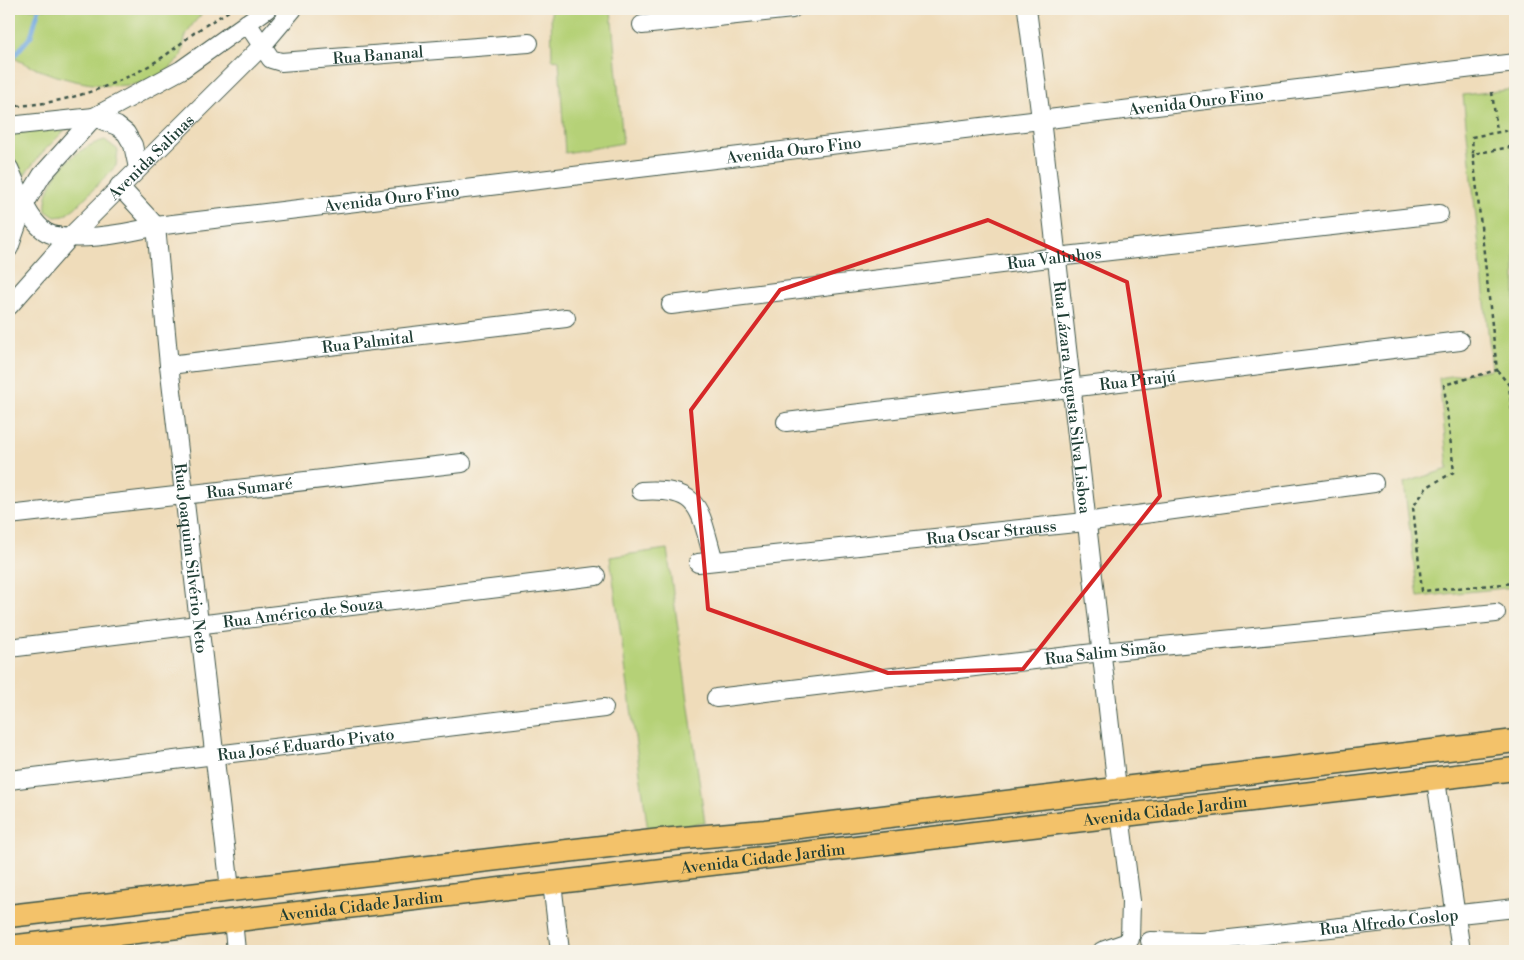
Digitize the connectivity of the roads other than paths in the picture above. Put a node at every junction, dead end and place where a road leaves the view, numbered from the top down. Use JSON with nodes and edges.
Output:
{"nodes":[{"id":1,"x":267,"y":9,"type":"edge"},
{"id":2,"x":293,"y":9,"type":"edge"},
{"id":3,"x":792,"y":9,"type":"edge"},
{"id":4,"x":1027,"y":9,"type":"edge"},
{"id":5,"x":248,"y":22,"type":"junction"},
{"id":6,"x":642,"y":25,"type":"dead end"},
{"id":7,"x":529,"y":43,"type":"dead end"},
{"id":8,"x":262,"y":46,"type":"junction"},
{"id":9,"x":1515,"y":63,"type":"edge"},
{"id":10,"x":94,"y":117,"type":"junction"},
{"id":11,"x":1041,"y":119,"type":"junction"},
{"id":12,"x":9,"y":126,"type":"edge"},
{"id":13,"x":9,"y":168,"type":"edge"},
{"id":14,"x":138,"y":168,"type":"junction"},
{"id":15,"x":119,"y":186,"type":"junction"},
{"id":16,"x":24,"y":205,"type":"junction"},
{"id":17,"x":1439,"y":214,"type":"dead end"},
{"id":18,"x":156,"y":226,"type":"junction"},
{"id":19,"x":71,"y":236,"type":"junction"},
{"id":20,"x":9,"y":248,"type":"edge"},
{"id":21,"x":1057,"y":257,"type":"junction"},
{"id":22,"x":9,"y":306,"type":"edge"},
{"id":23,"x":671,"y":306,"type":"dead end"},
{"id":24,"x":566,"y":318,"type":"dead end"},
{"id":25,"x":1460,"y":341,"type":"dead end"},
{"id":26,"x":169,"y":365,"type":"junction"},
{"id":27,"x":1071,"y":388,"type":"junction"},
{"id":28,"x":786,"y":422,"type":"dead end"},
{"id":29,"x":462,"y":462,"type":"dead end"},
{"id":30,"x":1374,"y":483,"type":"dead end"},
{"id":31,"x":641,"y":491,"type":"dead end"},
{"id":32,"x":186,"y":495,"type":"junction"},
{"id":33,"x":9,"y":515,"type":"edge"},
{"id":34,"x":1085,"y":522,"type":"junction"},
{"id":35,"x":596,"y":576,"type":"dead end"},
{"id":36,"x":1496,"y":613,"type":"dead end"},
{"id":37,"x":199,"y":626,"type":"junction"},
{"id":38,"x":9,"y":648,"type":"edge"},
{"id":39,"x":1102,"y":652,"type":"junction"},
{"id":40,"x":716,"y":698,"type":"dead end"},
{"id":41,"x":604,"y":708,"type":"dead end"},
{"id":42,"x":1515,"y":741,"type":"edge"},
{"id":43,"x":215,"y":756,"type":"junction"},
{"id":44,"x":1515,"y":770,"type":"edge"},
{"id":45,"x":9,"y":780,"type":"edge"},
{"id":46,"x":1436,"y":780,"type":"junction"},
{"id":47,"x":1117,"y":788,"type":"junction"},
{"id":48,"x":1120,"y":815,"type":"junction"},
{"id":49,"x":765,"y":831,"type":"junction"},
{"id":50,"x":769,"y":857,"type":"junction"},
{"id":51,"x":465,"y":862,"type":"junction"},
{"id":52,"x":552,"y":883,"type":"junction"},
{"id":53,"x":230,"y":889,"type":"junction"},
{"id":54,"x":470,"y":892,"type":"junction"},
{"id":55,"x":1515,"y":908,"type":"edge"},
{"id":56,"x":1456,"y":915,"type":"junction"},
{"id":57,"x":9,"y":916,"type":"edge"},
{"id":58,"x":233,"y":920,"type":"junction"},
{"id":59,"x":1202,"y":942,"type":"junction"},
{"id":60,"x":1139,"y":944,"type":"edge"},
{"id":61,"x":9,"y":947,"type":"edge"},
{"id":62,"x":236,"y":951,"type":"edge"},
{"id":63,"x":560,"y":951,"type":"edge"},
{"id":64,"x":1102,"y":951,"type":"edge"},
{"id":65,"x":1178,"y":951,"type":"edge"},
{"id":66,"x":1461,"y":951,"type":"edge"}],
"edges":[{"from":1,"to":5,"type":"street"},
{"from":2,"to":8,"type":"street","name":"Avenida Salinas"},
{"from":3,"to":6,"type":"street"},
{"from":4,"to":11,"type":"street","name":"Rua Lázara Augusta Silva Lisboa"},
{"from":5,"to":8,"type":"street","name":"Rua Bananal"},
{"from":5,"to":10,"type":"street"},
{"from":7,"to":8,"type":"street","name":"Rua Bananal"},
{"from":8,"to":14,"type":"street","name":"Avenida Salinas"},
{"from":9,"to":11,"type":"street","name":"Avenida Ouro Fino"},
{"from":10,"to":12,"type":"street"},
{"from":10,"to":14,"type":"street"},
{"from":10,"to":16,"type":"street"},
{"from":11,"to":18,"type":"street","name":"Avenida Ouro Fino"},
{"from":11,"to":21,"type":"street","name":"Rua Lázara Augusta Silva Lisboa"},
{"from":13,"to":16,"type":"street","name":"Avenida Ouro Fino"},
{"from":14,"to":15,"type":"street","name":"Avenida Salinas"},
{"from":15,"to":18,"type":"street"},
{"from":15,"to":19,"type":"street","name":"Avenida Salinas"},
{"from":16,"to":19,"type":"street","name":"Avenida Ouro Fino"},
{"from":16,"to":20,"type":"street"},
{"from":17,"to":21,"type":"street","name":"Rua Valinhos"},
{"from":18,"to":19,"type":"street","name":"Avenida Ouro Fino"},
{"from":18,"to":26,"type":"street","name":"Rua Joaquim Silvério Neto"},
{"from":19,"to":22,"type":"street","name":"Avenida Salinas"},
{"from":21,"to":23,"type":"street","name":"Rua Valinhos"},
{"from":21,"to":27,"type":"street","name":"Rua Lázara Augusta Silva Lisboa"},
{"from":24,"to":26,"type":"street","name":"Rua Palmital"},
{"from":25,"to":27,"type":"street","name":"Rua Pirajú"},
{"from":26,"to":32,"type":"street","name":"Rua Joaquim Silvério Neto"},
{"from":27,"to":28,"type":"street","name":"Rua Pirajú"},
{"from":27,"to":34,"type":"street","name":"Rua Lázara Augusta Silva Lisboa"},
{"from":29,"to":32,"type":"street","name":"Rua Sumaré"},
{"from":30,"to":34,"type":"street","name":"Rua Oscar Strauss"},
{"from":31,"to":34,"type":"street","name":"Rua Oscar Strauss"},
{"from":32,"to":33,"type":"street","name":"Rua Sumaré"},
{"from":32,"to":37,"type":"street","name":"Rua Joaquim Silvério Neto"},
{"from":34,"to":39,"type":"street","name":"Rua Lázara Augusta Silva Lisboa"},
{"from":35,"to":37,"type":"street","name":"Rua Américo de Souza"},
{"from":36,"to":39,"type":"street","name":"Rua Salim Simão"},
{"from":37,"to":38,"type":"street","name":"Rua Américo de Souza"},
{"from":37,"to":43,"type":"street","name":"Rua Joaquim Silvério Neto"},
{"from":39,"to":40,"type":"street","name":"Rua Salim Simão"},
{"from":39,"to":47,"type":"street","name":"Rua Lázara Augusta Silva Lisboa"},
{"from":41,"to":43,"type":"street","name":"Rua José Eduardo Pivato"},
{"from":42,"to":47,"type":"main road","name":"Avenida Cidade Jardim"},
{"from":43,"to":45,"type":"street","name":"Rua José Eduardo Pivato"},
{"from":43,"to":53,"type":"street","name":"Rua Joaquim Silvério Neto"},
{"from":44,"to":46,"type":"main road","name":"Avenida Cidade Jardim"},
{"from":46,"to":48,"type":"main road","name":"Avenida Cidade Jardim"},
{"from":46,"to":56,"type":"street"},
{"from":47,"to":49,"type":"main road","name":"Avenida Cidade Jardim"},
{"from":48,"to":50,"type":"main road","name":"Avenida Cidade Jardim"},
{"from":48,"to":60,"type":"street"},
{"from":49,"to":50,"type":"main road"},
{"from":49,"to":51,"type":"main road","name":"Avenida Cidade Jardim"},
{"from":50,"to":52,"type":"main road","name":"Avenida Cidade Jardim"},
{"from":51,"to":53,"type":"main road","name":"Avenida Cidade Jardim"},
{"from":51,"to":54,"type":"main road"},
{"from":52,"to":54,"type":"main road","name":"Avenida Cidade Jardim"},
{"from":52,"to":63,"type":"street"},
{"from":53,"to":57,"type":"main road","name":"Avenida Cidade Jardim"},
{"from":54,"to":58,"type":"main road","name":"Avenida Cidade Jardim"},
{"from":55,"to":56,"type":"street","name":"Rua Alfredo Coslop"},
{"from":56,"to":59,"type":"street","name":"Rua Alfredo Coslop"},
{"from":56,"to":66,"type":"street"},
{"from":58,"to":61,"type":"main road","name":"Avenida Cidade Jardim"},
{"from":58,"to":62,"type":"street"},
{"from":59,"to":60,"type":"street"},
{"from":59,"to":65,"type":"street"},
{"from":60,"to":64,"type":"street"}]}
